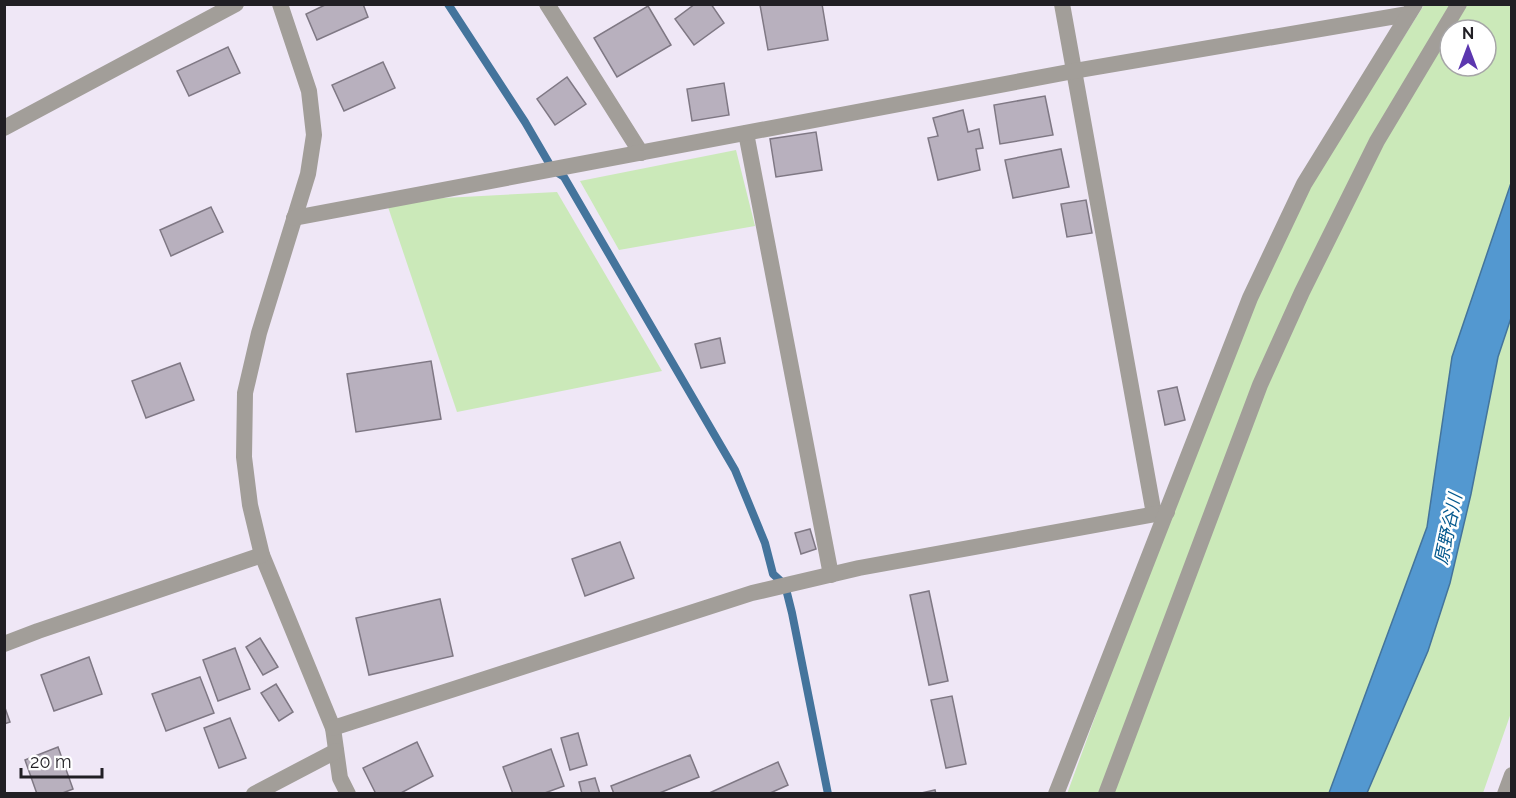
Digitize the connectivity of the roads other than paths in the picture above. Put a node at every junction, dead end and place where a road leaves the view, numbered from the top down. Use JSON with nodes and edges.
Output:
{"nodes":[{"id":1,"x":236,"y":4,"type":"edge"},
{"id":2,"x":280,"y":4,"type":"edge"},
{"id":3,"x":547,"y":4,"type":"edge"},
{"id":4,"x":1062,"y":4,"type":"edge"},
{"id":5,"x":1459,"y":4,"type":"edge"},
{"id":6,"x":1411,"y":9,"type":"edge"},
{"id":7,"x":1074,"y":71,"type":"junction"},
{"id":8,"x":4,"y":128,"type":"edge"},
{"id":9,"x":746,"y":133,"type":"junction"},
{"id":10,"x":641,"y":153,"type":"junction"},
{"id":11,"x":294,"y":218,"type":"junction"},
{"id":12,"x":1161,"y":513,"type":"junction"},
{"id":13,"x":261,"y":555,"type":"junction"},
{"id":14,"x":831,"y":575,"type":"junction"},
{"id":15,"x":4,"y":644,"type":"edge"},
{"id":16,"x":333,"y":728,"type":"junction"},
{"id":17,"x":336,"y":752,"type":"junction"},
{"id":18,"x":1512,"y":776,"type":"edge"},
{"id":19,"x":254,"y":794,"type":"edge"},
{"id":20,"x":348,"y":794,"type":"edge"},
{"id":21,"x":1056,"y":794,"type":"edge"},
{"id":22,"x":1106,"y":794,"type":"edge"},
{"id":23,"x":1505,"y":794,"type":"edge"}],
"edges":[{"from":1,"to":8,"type":"street"},
{"from":2,"to":11,"type":"street"},
{"from":3,"to":10,"type":"street"},
{"from":4,"to":7,"type":"street"},
{"from":5,"to":22,"type":"street"},
{"from":6,"to":7,"type":"street"},
{"from":6,"to":12,"type":"street"},
{"from":7,"to":9,"type":"street"},
{"from":7,"to":12,"type":"street"},
{"from":9,"to":10,"type":"street"},
{"from":9,"to":14,"type":"street"},
{"from":10,"to":11,"type":"street"},
{"from":11,"to":13,"type":"street"},
{"from":12,"to":14,"type":"street"},
{"from":12,"to":21,"type":"street"},
{"from":13,"to":15,"type":"street"},
{"from":13,"to":16,"type":"street"},
{"from":14,"to":16,"type":"street"},
{"from":16,"to":17,"type":"street"},
{"from":17,"to":19,"type":"street"},
{"from":17,"to":20,"type":"street"},
{"from":18,"to":23,"type":"street"}]}
